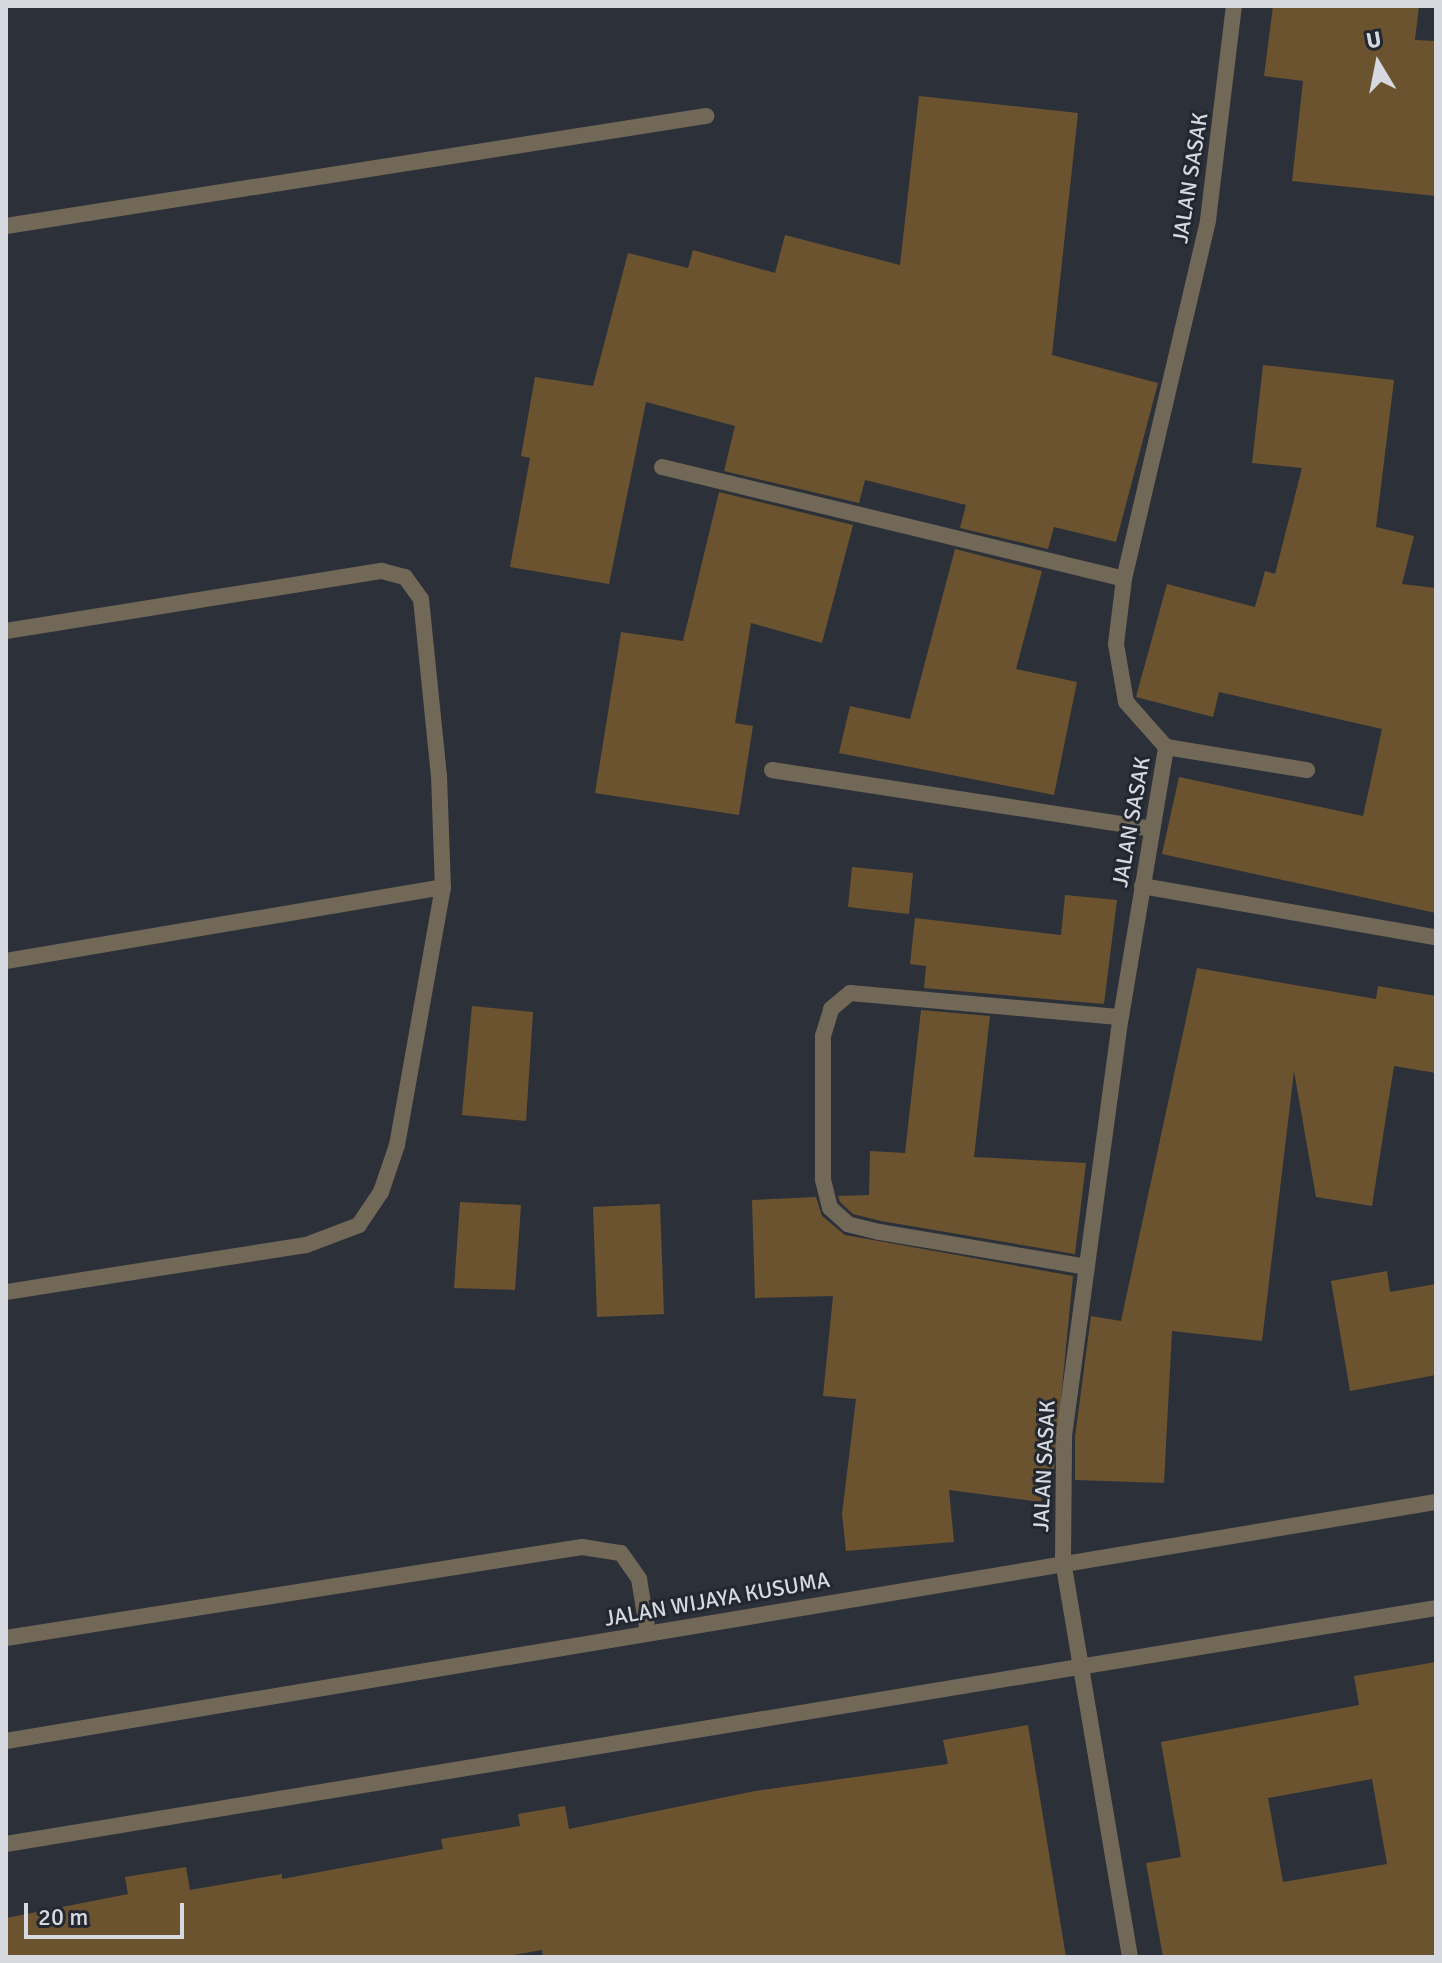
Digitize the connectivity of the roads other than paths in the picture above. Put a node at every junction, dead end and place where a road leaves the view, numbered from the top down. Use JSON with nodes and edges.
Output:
{"nodes":[{"id":1,"x":1234,"y":6,"type":"edge"},
{"id":2,"x":706,"y":116,"type":"dead end"},
{"id":3,"x":6,"y":226,"type":"edge"},
{"id":4,"x":662,"y":467,"type":"dead end"},
{"id":5,"x":1124,"y":579,"type":"junction"},
{"id":6,"x":6,"y":631,"type":"edge"},
{"id":7,"x":1166,"y":747,"type":"junction"},
{"id":8,"x":772,"y":770,"type":"dead end"},
{"id":9,"x":1307,"y":770,"type":"dead end"},
{"id":10,"x":1151,"y":829,"type":"junction"},
{"id":11,"x":1142,"y":886,"type":"junction"},
{"id":12,"x":443,"y":887,"type":"junction"},
{"id":13,"x":1435,"y":937,"type":"edge"},
{"id":14,"x":6,"y":961,"type":"edge"},
{"id":15,"x":1121,"y":1017,"type":"junction"},
{"id":16,"x":1087,"y":1267,"type":"junction"},
{"id":17,"x":6,"y":1292,"type":"edge"},
{"id":18,"x":1436,"y":1502,"type":"edge"},
{"id":19,"x":1063,"y":1562,"type":"junction"},
{"id":20,"x":1436,"y":1608,"type":"edge"},
{"id":21,"x":648,"y":1633,"type":"junction"},
{"id":22,"x":6,"y":1638,"type":"edge"},
{"id":23,"x":1080,"y":1666,"type":"junction"},
{"id":24,"x":6,"y":1741,"type":"edge"},
{"id":25,"x":6,"y":1844,"type":"edge"},
{"id":26,"x":1130,"y":1957,"type":"edge"}],
"edges":[{"from":1,"to":5,"type":"street","name":"JALAN SASAK"},
{"from":2,"to":3,"type":"street"},
{"from":4,"to":5,"type":"street"},
{"from":5,"to":7,"type":"street","name":"JALAN SASAK"},
{"from":6,"to":12,"type":"street"},
{"from":7,"to":9,"type":"street"},
{"from":7,"to":10,"type":"street","name":"JALAN SASAK"},
{"from":8,"to":10,"type":"street"},
{"from":10,"to":11,"type":"street","name":"JALAN SASAK"},
{"from":11,"to":13,"type":"street"},
{"from":11,"to":15,"type":"street","name":"JALAN SASAK"},
{"from":12,"to":14,"type":"street"},
{"from":12,"to":17,"type":"street"},
{"from":15,"to":16,"type":"street","name":"JALAN SASAK"},
{"from":15,"to":16,"type":"street"},
{"from":16,"to":19,"type":"street","name":"JALAN SASAK"},
{"from":18,"to":19,"type":"street","name":"JALAN WIJAYA KUSUMA"},
{"from":19,"to":21,"type":"street","name":"JALAN WIJAYA KUSUMA"},
{"from":19,"to":23,"type":"street","name":"JALAN SASAK"},
{"from":20,"to":23,"type":"street"},
{"from":21,"to":22,"type":"street"},
{"from":21,"to":24,"type":"street","name":"JALAN WIJAYA KUSUMA"},
{"from":23,"to":25,"type":"street"},
{"from":23,"to":26,"type":"street","name":"JALAN SASAK"}]}
